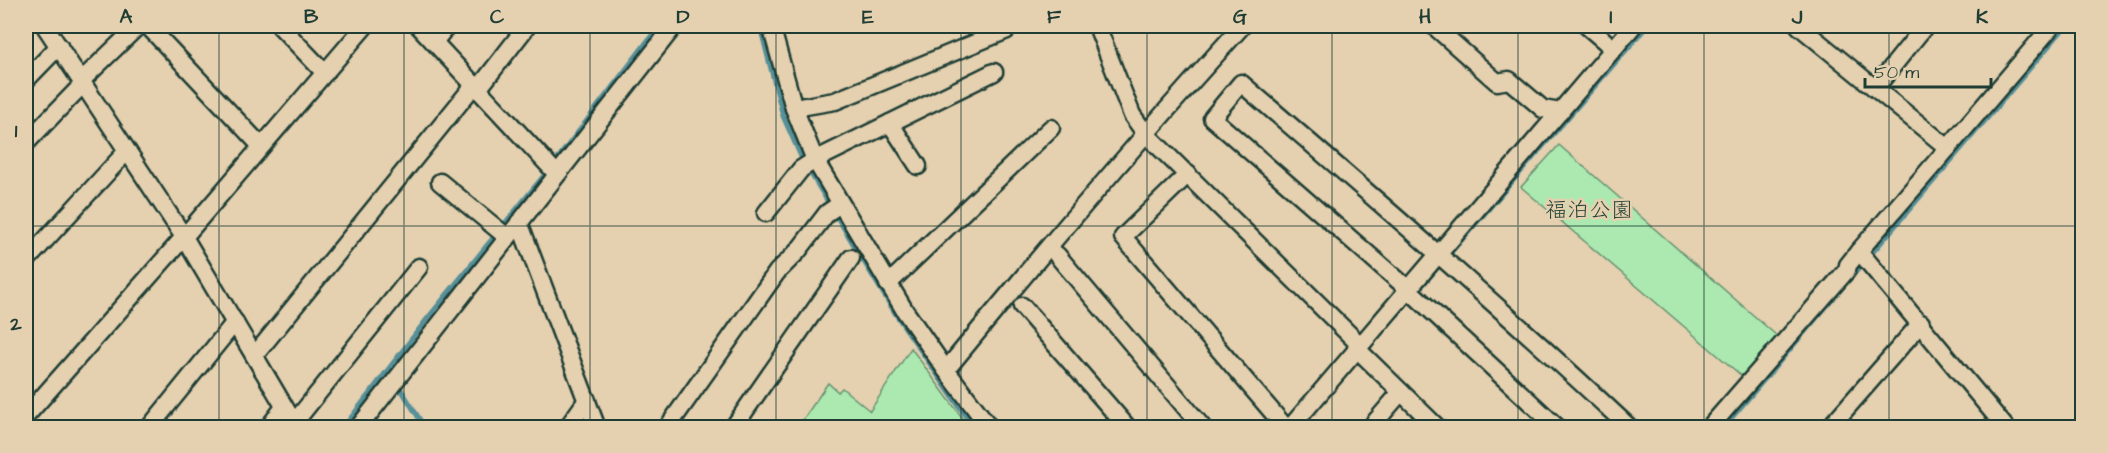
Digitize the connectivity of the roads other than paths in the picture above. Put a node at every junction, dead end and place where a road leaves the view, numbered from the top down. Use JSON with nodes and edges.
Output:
{"nodes":[{"id":1,"x":45,"y":26,"type":"edge"},
{"id":2,"x":138,"y":26,"type":"edge"},
{"id":3,"x":148,"y":26,"type":"edge"},
{"id":4,"x":280,"y":26,"type":"edge"},
{"id":5,"x":365,"y":26,"type":"edge"},
{"id":6,"x":419,"y":26,"type":"edge"},
{"id":7,"x":447,"y":26,"type":"edge"},
{"id":8,"x":527,"y":26,"type":"edge"},
{"id":9,"x":674,"y":26,"type":"edge"},
{"id":10,"x":771,"y":26,"type":"edge"},
{"id":11,"x":1097,"y":26,"type":"edge"},
{"id":12,"x":1242,"y":26,"type":"edge"},
{"id":13,"x":1434,"y":26,"type":"edge"},
{"id":14,"x":1587,"y":26,"type":"edge"},
{"id":15,"x":1634,"y":26,"type":"edge"},
{"id":16,"x":1799,"y":26,"type":"edge"},
{"id":17,"x":1925,"y":26,"type":"edge"},
{"id":18,"x":2052,"y":26,"type":"edge"},
{"id":19,"x":1007,"y":30,"type":"dead end"},
{"id":20,"x":435,"y":42,"type":"junction"},
{"id":21,"x":58,"y":46,"type":"junction"},
{"id":22,"x":1614,"y":49,"type":"junction"},
{"id":23,"x":994,"y":72,"type":"dead end"},
{"id":24,"x":325,"y":73,"type":"junction"},
{"id":25,"x":26,"y":80,"type":"edge"},
{"id":26,"x":82,"y":82,"type":"junction"},
{"id":27,"x":477,"y":86,"type":"junction"},
{"id":28,"x":1876,"y":87,"type":"junction"},
{"id":29,"x":794,"y":108,"type":"junction"},
{"id":30,"x":1560,"y":112,"type":"junction"},
{"id":31,"x":890,"y":123,"type":"junction"},
{"id":32,"x":1051,"y":128,"type":"dead end"},
{"id":33,"x":1145,"y":133,"type":"junction"},
{"id":34,"x":26,"y":143,"type":"edge"},
{"id":35,"x":261,"y":146,"type":"junction"},
{"id":36,"x":1948,"y":147,"type":"junction"},
{"id":37,"x":127,"y":151,"type":"junction"},
{"id":38,"x":809,"y":164,"type":"junction"},
{"id":39,"x":918,"y":166,"type":"dead end"},
{"id":40,"x":553,"y":169,"type":"junction"},
{"id":41,"x":1188,"y":174,"type":"junction"},
{"id":42,"x":440,"y":182,"type":"dead end"},
{"id":43,"x":834,"y":208,"type":"junction"},
{"id":44,"x":766,"y":213,"type":"dead end"},
{"id":45,"x":519,"y":222,"type":"junction"},
{"id":46,"x":501,"y":232,"type":"junction"},
{"id":47,"x":184,"y":237,"type":"junction"},
{"id":48,"x":1057,"y":255,"type":"dead end"},
{"id":49,"x":1864,"y":256,"type":"junction"},
{"id":50,"x":851,"y":258,"type":"dead end"},
{"id":51,"x":1443,"y":258,"type":"junction"},
{"id":52,"x":26,"y":261,"type":"edge"},
{"id":53,"x":419,"y":267,"type":"dead end"},
{"id":54,"x":888,"y":284,"type":"junction"},
{"id":55,"x":1413,"y":293,"type":"junction"},
{"id":56,"x":1022,"y":306,"type":"dead end"},
{"id":57,"x":235,"y":322,"type":"junction"},
{"id":58,"x":1921,"y":323,"type":"junction"},
{"id":59,"x":1360,"y":350,"type":"junction"},
{"id":60,"x":255,"y":355,"type":"junction"},
{"id":61,"x":946,"y":370,"type":"junction"},
{"id":62,"x":1401,"y":392,"type":"junction"},
{"id":63,"x":587,"y":400,"type":"junction"},
{"id":64,"x":284,"y":407,"type":"junction"},
{"id":65,"x":26,"y":416,"type":"edge"},
{"id":66,"x":296,"y":425,"type":"edge"},
{"id":67,"x":149,"y":428,"type":"edge"},
{"id":68,"x":268,"y":428,"type":"edge"},
{"id":69,"x":358,"y":428,"type":"edge"},
{"id":70,"x":567,"y":428,"type":"edge"},
{"id":71,"x":597,"y":428,"type":"edge"},
{"id":72,"x":668,"y":428,"type":"edge"},
{"id":73,"x":733,"y":428,"type":"edge"},
{"id":74,"x":990,"y":428,"type":"edge"},
{"id":75,"x":1128,"y":428,"type":"edge"},
{"id":76,"x":1203,"y":428,"type":"edge"},
{"id":77,"x":1288,"y":428,"type":"edge"},
{"id":78,"x":1370,"y":428,"type":"edge"},
{"id":79,"x":1438,"y":428,"type":"edge"},
{"id":80,"x":1558,"y":428,"type":"edge"},
{"id":81,"x":1630,"y":428,"type":"edge"},
{"id":82,"x":1708,"y":428,"type":"edge"},
{"id":83,"x":1829,"y":428,"type":"edge"},
{"id":84,"x":2006,"y":428,"type":"edge"}],
"edges":[{"from":1,"to":21,"type":"street"},
{"from":2,"to":26,"type":"street"},
{"from":3,"to":35,"type":"street"},
{"from":4,"to":24,"type":"street"},
{"from":5,"to":24,"type":"street"},
{"from":6,"to":20,"type":"street"},
{"from":7,"to":20,"type":"street"},
{"from":8,"to":27,"type":"street"},
{"from":9,"to":40,"type":"street"},
{"from":10,"to":29,"type":"street"},
{"from":11,"to":33,"type":"street"},
{"from":12,"to":33,"type":"street"},
{"from":13,"to":30,"type":"street"},
{"from":14,"to":22,"type":"street"},
{"from":15,"to":22,"type":"street"},
{"from":16,"to":28,"type":"street"},
{"from":17,"to":28,"type":"street"},
{"from":18,"to":36,"type":"street"},
{"from":19,"to":29,"type":"street"},
{"from":20,"to":27,"type":"street"},
{"from":21,"to":25,"type":"street"},
{"from":21,"to":26,"type":"street"},
{"from":22,"to":30,"type":"street"},
{"from":23,"to":31,"type":"street"},
{"from":24,"to":35,"type":"street"},
{"from":26,"to":34,"type":"street"},
{"from":26,"to":37,"type":"street"},
{"from":27,"to":40,"type":"street"},
{"from":27,"to":60,"type":"street"},
{"from":28,"to":36,"type":"street"},
{"from":29,"to":38,"type":"street"},
{"from":30,"to":51,"type":"street"},
{"from":31,"to":38,"type":"street"},
{"from":31,"to":39,"type":"street"},
{"from":32,"to":54,"type":"street"},
{"from":33,"to":41,"type":"street"},
{"from":33,"to":61,"type":"street"},
{"from":35,"to":47,"type":"street"},
{"from":36,"to":49,"type":"street"},
{"from":37,"to":47,"type":"street"},
{"from":37,"to":52,"type":"street"},
{"from":38,"to":43,"type":"street"},
{"from":38,"to":44,"type":"street"},
{"from":40,"to":45,"type":"street"},
{"from":41,"to":59,"type":"street"},
{"from":41,"to":77,"type":"street"},
{"from":42,"to":46,"type":"street"},
{"from":43,"to":54,"type":"street"},
{"from":43,"to":72,"type":"street"},
{"from":45,"to":46,"type":"street"},
{"from":45,"to":63,"type":"street"},
{"from":46,"to":69,"type":"street"},
{"from":47,"to":57,"type":"street"},
{"from":47,"to":65,"type":"street"},
{"from":48,"to":76,"type":"street"},
{"from":49,"to":58,"type":"street"},
{"from":49,"to":82,"type":"street"},
{"from":50,"to":73,"type":"street"},
{"from":51,"to":55,"type":"street"},
{"from":51,"to":55,"type":"street"},
{"from":51,"to":81,"type":"street"},
{"from":53,"to":66,"type":"street"},
{"from":54,"to":61,"type":"street"},
{"from":55,"to":59,"type":"street"},
{"from":55,"to":80,"type":"street"},
{"from":56,"to":75,"type":"street"},
{"from":57,"to":60,"type":"street"},
{"from":57,"to":67,"type":"street"},
{"from":58,"to":83,"type":"street"},
{"from":58,"to":84,"type":"street"},
{"from":59,"to":62,"type":"street"},
{"from":59,"to":77,"type":"street"},
{"from":60,"to":64,"type":"street"},
{"from":61,"to":74,"type":"street"},
{"from":62,"to":78,"type":"street"},
{"from":62,"to":79,"type":"street"},
{"from":63,"to":70,"type":"street"},
{"from":63,"to":71,"type":"street"},
{"from":64,"to":66,"type":"street"},
{"from":64,"to":68,"type":"street"}]}
